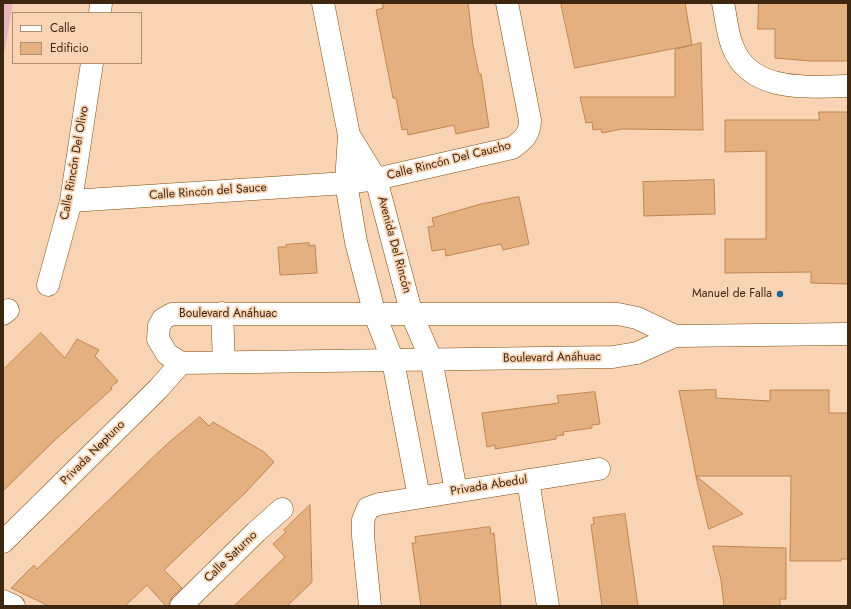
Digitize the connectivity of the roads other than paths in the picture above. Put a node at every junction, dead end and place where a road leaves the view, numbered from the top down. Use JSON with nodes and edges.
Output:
{"nodes":[{"id":1,"x":323,"y":3,"type":"edge"},
{"id":2,"x":507,"y":3,"type":"edge"},
{"id":3,"x":723,"y":3,"type":"edge"},
{"id":4,"x":92,"y":64,"type":"edge"},
{"id":5,"x":848,"y":86,"type":"edge"},
{"id":6,"x":349,"y":135,"type":"junction"},
{"id":7,"x":376,"y":179,"type":"junction"},
{"id":8,"x":346,"y":184,"type":"junction"},
{"id":9,"x":71,"y":200,"type":"junction"},
{"id":10,"x":48,"y":285,"type":"dead end"},
{"id":11,"x":222,"y":313,"type":"junction"},
{"id":12,"x":375,"y":315,"type":"junction"},
{"id":13,"x":412,"y":315,"type":"junction"},
{"id":14,"x":848,"y":334,"type":"edge"},
{"id":15,"x":674,"y":336,"type":"junction"},
{"id":16,"x":431,"y":359,"type":"junction"},
{"id":17,"x":393,"y":361,"type":"junction"},
{"id":18,"x":181,"y":362,"type":"junction"},
{"id":19,"x":224,"y":362,"type":"junction"},
{"id":20,"x":599,"y":469,"type":"dead end"},
{"id":21,"x":528,"y":480,"type":"junction"},
{"id":22,"x":456,"y":491,"type":"junction"},
{"id":23,"x":418,"y":498,"type":"junction"},
{"id":24,"x":282,"y":509,"type":"dead end"},
{"id":25,"x":3,"y":542,"type":"edge"},
{"id":26,"x":3,"y":601,"type":"edge"},
{"id":27,"x":14,"y":606,"type":"edge"},
{"id":28,"x":181,"y":606,"type":"edge"},
{"id":29,"x":370,"y":606,"type":"edge"},
{"id":30,"x":548,"y":606,"type":"edge"}],
"edges":[{"from":1,"to":6,"type":"street","name":"Avenida Del Rincón"},
{"from":2,"to":7,"type":"street","name":"Calle Rincón Del Caucho"},
{"from":3,"to":5,"type":"street"},
{"from":4,"to":9,"type":"street","name":"Calle Rincón Del Olivo"},
{"from":6,"to":7,"type":"street","name":"Avenida Del Rincón"},
{"from":6,"to":8,"type":"street","name":"Avenida Del Rincón"},
{"from":7,"to":8,"type":"street","name":"Calle Rincón Del Caucho"},
{"from":7,"to":13,"type":"street","name":"Avenida Del Rincón"},
{"from":8,"to":9,"type":"street","name":"Calle Rincón del Sauce"},
{"from":8,"to":12,"type":"street","name":"Avenida Del Rincón"},
{"from":9,"to":10,"type":"street","name":"Calle Rincón Del Olivo"},
{"from":11,"to":12,"type":"street","name":"Boulevard Anáhuac"},
{"from":11,"to":18,"type":"street","name":"Boulevard Anáhuac"},
{"from":11,"to":19,"type":"street"},
{"from":12,"to":13,"type":"street","name":"Boulevard Anáhuac"},
{"from":12,"to":17,"type":"street","name":"Avenida Del Rincón"},
{"from":13,"to":15,"type":"street","name":"Boulevard Anáhuac"},
{"from":13,"to":16,"type":"street","name":"Avenida Del Rincón"},
{"from":14,"to":15,"type":"street","name":"Boulevard Anáhuac"},
{"from":15,"to":16,"type":"street","name":"Boulevard Anáhuac"},
{"from":16,"to":17,"type":"street","name":"Boulevard Anáhuac"},
{"from":16,"to":22,"type":"street","name":"Avenida Del Rincón"},
{"from":17,"to":19,"type":"street","name":"Boulevard Anáhuac"},
{"from":17,"to":23,"type":"street","name":"Avenida Del Rincón"},
{"from":18,"to":19,"type":"street","name":"Boulevard Anáhuac"},
{"from":18,"to":25,"type":"street","name":"Privada Neptuno"},
{"from":20,"to":21,"type":"street","name":"Privada Abedul"},
{"from":21,"to":22,"type":"street","name":"Privada Abedul"},
{"from":21,"to":30,"type":"street"},
{"from":22,"to":23,"type":"street","name":"Privada Abedul"},
{"from":23,"to":29,"type":"street","name":"Privada Abedul"},
{"from":24,"to":28,"type":"street","name":"Calle Saturno"},
{"from":26,"to":27,"type":"street"}]}
